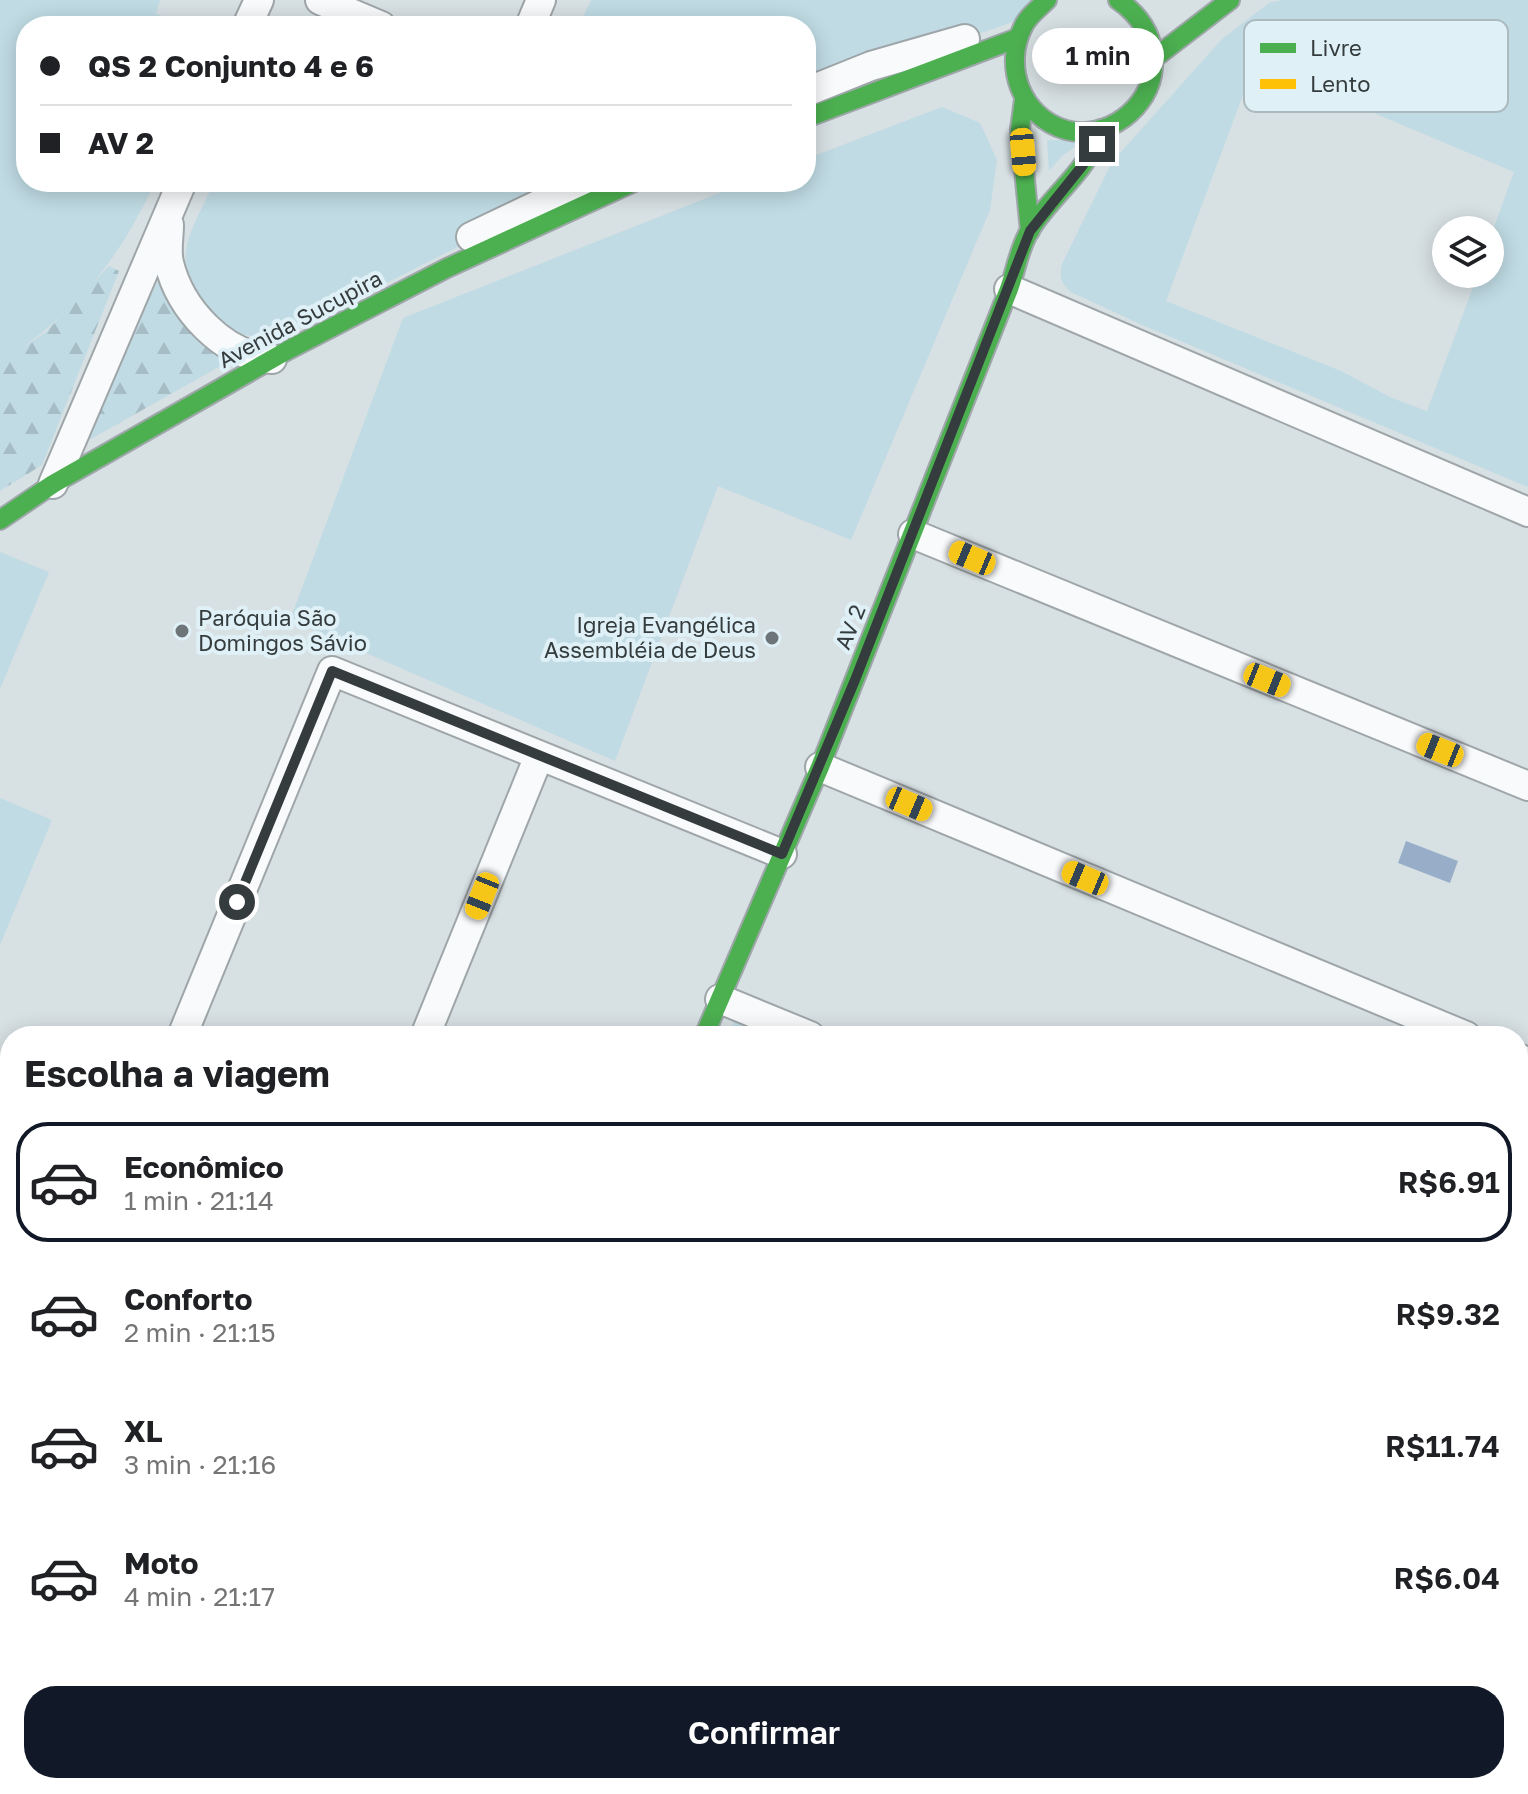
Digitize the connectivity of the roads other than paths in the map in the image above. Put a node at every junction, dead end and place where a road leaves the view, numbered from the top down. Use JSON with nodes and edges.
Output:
{"nodes":[{"id":1,"x":320,"y":0,"type":"edge"},
{"id":2,"x":1039,"y":0,"type":"edge"},
{"id":3,"x":1047,"y":0,"type":"edge"},
{"id":4,"x":1153,"y":0,"type":"edge"},
{"id":5,"x":1230,"y":0,"type":"edge"},
{"id":6,"x":1123,"y":4,"type":"edge"},
{"id":7,"x":358,"y":16,"type":"edge"},
{"id":8,"x":1015,"y":39,"type":"junction"},
{"id":9,"x":964,"y":57,"type":"junction"},
{"id":10,"x":1153,"y":59,"type":"junction"},
{"id":11,"x":1009,"y":85,"type":"junction"},
{"id":12,"x":816,"y":88,"type":"edge"},
{"id":13,"x":816,"y":114,"type":"edge"},
{"id":14,"x":1101,"y":129,"type":"junction"},
{"id":15,"x":178,"y":192,"type":"edge"},
{"id":16,"x":564,"y":192,"type":"edge"},
{"id":17,"x":612,"y":192,"type":"edge"},
{"id":18,"x":171,"y":208,"type":"junction"},
{"id":19,"x":1030,"y":231,"type":"junction"},
{"id":20,"x":1009,"y":289,"type":"junction"},
{"id":21,"x":260,"y":356,"type":"junction"},
{"id":22,"x":58,"y":473,"type":"junction"},
{"id":23,"x":1528,"y":512,"type":"edge"},
{"id":24,"x":0,"y":520,"type":"edge"},
{"id":25,"x":913,"y":534,"type":"junction"},
{"id":26,"x":539,"y":756,"type":"junction"},
{"id":27,"x":820,"y":767,"type":"junction"},
{"id":28,"x":1528,"y":786,"type":"edge"},
{"id":29,"x":782,"y":854,"type":"junction"},
{"id":30,"x":720,"y":999,"type":"junction"},
{"id":31,"x":186,"y":1026,"type":"edge"},
{"id":32,"x":429,"y":1026,"type":"edge"},
{"id":33,"x":708,"y":1026,"type":"edge"},
{"id":34,"x":786,"y":1026,"type":"edge"},
{"id":35,"x":1442,"y":1026,"type":"edge"}],
"edges":[{"from":1,"to":7,"type":"street"},
{"from":2,"to":12,"type":"street"},
{"from":3,"to":8,"type":"street"},
{"from":4,"to":6,"type":"street"},
{"from":5,"to":10,"type":"street"},
{"from":6,"to":10,"type":"street"},
{"from":8,"to":9,"type":"street"},
{"from":8,"to":11,"type":"street","name":"AV 2"},
{"from":9,"to":11,"type":"street"},
{"from":9,"to":13,"type":"street"},
{"from":10,"to":14,"type":"street"},
{"from":11,"to":14,"type":"street"},
{"from":11,"to":19,"type":"street","name":"AV 2"},
{"from":14,"to":19,"type":"street","name":"AV 2"},
{"from":15,"to":18,"type":"street"},
{"from":16,"to":21,"type":"street"},
{"from":17,"to":21,"type":"street","name":"Avenida Sucupira"},
{"from":18,"to":21,"type":"street"},
{"from":18,"to":22,"type":"street"},
{"from":19,"to":20,"type":"street","name":"AV 2"},
{"from":20,"to":23,"type":"street"},
{"from":20,"to":25,"type":"street","name":"AV 2"},
{"from":21,"to":22,"type":"street"},
{"from":22,"to":24,"type":"street"},
{"from":25,"to":27,"type":"street","name":"AV 2"},
{"from":25,"to":28,"type":"street"},
{"from":26,"to":29,"type":"street"},
{"from":26,"to":31,"type":"street"},
{"from":26,"to":32,"type":"street"},
{"from":27,"to":29,"type":"street","name":"AV 2"},
{"from":27,"to":35,"type":"street"},
{"from":29,"to":30,"type":"street","name":"AV 2"},
{"from":30,"to":33,"type":"street","name":"AV 2"},
{"from":30,"to":34,"type":"street"}]}
